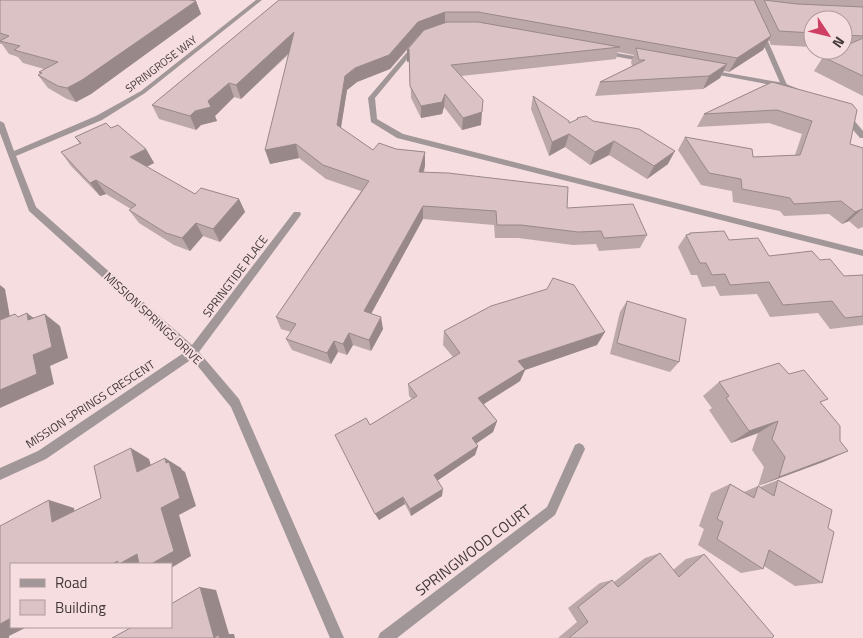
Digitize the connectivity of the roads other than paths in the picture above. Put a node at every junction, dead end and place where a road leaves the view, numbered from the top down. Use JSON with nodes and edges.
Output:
{"nodes":[{"id":1,"x":259,"y":0,"type":"edge"},
{"id":2,"x":758,"y":26,"type":"edge"},
{"id":3,"x":421,"y":39,"type":"edge"},
{"id":4,"x":592,"y":51,"type":"edge"},
{"id":5,"x":659,"y":63,"type":"edge"},
{"id":6,"x":697,"y":70,"type":"edge"},
{"id":7,"x":784,"y":85,"type":"junction"},
{"id":8,"x":810,"y":95,"type":"edge"},
{"id":9,"x":842,"y":111,"type":"edge"},
{"id":10,"x":0,"y":123,"type":"edge"},
{"id":11,"x":863,"y":136,"type":"edge"},
{"id":12,"x":12,"y":155,"type":"junction"},
{"id":13,"x":297,"y":214,"type":"dead end"},
{"id":14,"x":863,"y":253,"type":"edge"},
{"id":15,"x":192,"y":352,"type":"junction"},
{"id":16,"x":579,"y":449,"type":"dead end"},
{"id":17,"x":0,"y":474,"type":"edge"},
{"id":18,"x":337,"y":638,"type":"edge"},
{"id":19,"x":385,"y":638,"type":"edge"}],
"edges":[{"from":1,"to":12,"type":"street","name":"SPRINGROSE WAY"},
{"from":2,"to":7,"type":"street"},
{"from":3,"to":14,"type":"street"},
{"from":4,"to":5,"type":"street"},
{"from":6,"to":7,"type":"street"},
{"from":7,"to":8,"type":"street"},
{"from":9,"to":11,"type":"street"},
{"from":10,"to":12,"type":"street","name":"MISSION SPRINGS DRIVE"},
{"from":12,"to":15,"type":"street","name":"MISSION SPRINGS DRIVE"},
{"from":13,"to":15,"type":"street","name":"SPRINGTIDE PLACE"},
{"from":15,"to":17,"type":"street","name":"MISSION SPRINGS CRESCENT"},
{"from":15,"to":18,"type":"street","name":"MISSION SPRINGS DRIVE"},
{"from":16,"to":19,"type":"street","name":"SPRINGWOOD COURT"}]}
